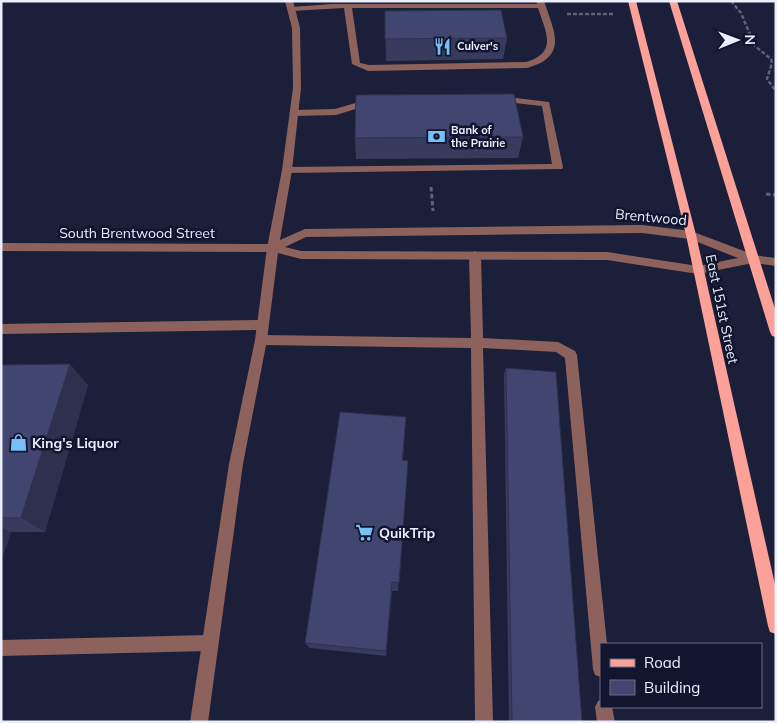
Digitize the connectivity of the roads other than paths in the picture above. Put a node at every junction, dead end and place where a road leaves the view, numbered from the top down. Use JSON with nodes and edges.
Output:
{"nodes":[{"id":1,"x":632,"y":1,"type":"edge"},
{"id":2,"x":673,"y":1,"type":"edge"},
{"id":3,"x":540,"y":4,"type":"edge"},
{"id":4,"x":290,"y":5,"type":"edge"},
{"id":5,"x":344,"y":5,"type":"edge"},
{"id":6,"x":490,"y":99,"type":"edge"},
{"id":7,"x":385,"y":100,"type":"edge"},
{"id":8,"x":294,"y":113,"type":"junction"},
{"id":9,"x":287,"y":170,"type":"junction"},
{"id":10,"x":692,"y":235,"type":"junction"},
{"id":11,"x":1,"y":247,"type":"edge"},
{"id":12,"x":273,"y":248,"type":"junction"},
{"id":13,"x":475,"y":255,"type":"junction"},
{"id":14,"x":753,"y":259,"type":"junction"},
{"id":15,"x":776,"y":262,"type":"edge"},
{"id":16,"x":698,"y":270,"type":"junction"},
{"id":17,"x":262,"y":326,"type":"junction"},
{"id":18,"x":1,"y":329,"type":"edge"},
{"id":19,"x":776,"y":332,"type":"edge"},
{"id":20,"x":260,"y":340,"type":"junction"},
{"id":21,"x":477,"y":343,"type":"junction"},
{"id":22,"x":776,"y":626,"type":"edge"},
{"id":23,"x":209,"y":643,"type":"junction"},
{"id":24,"x":1,"y":648,"type":"edge"},
{"id":25,"x":600,"y":659,"type":"edge"},
{"id":26,"x":604,"y":708,"type":"edge"},
{"id":27,"x":199,"y":722,"type":"edge"},
{"id":28,"x":484,"y":722,"type":"edge"},
{"id":29,"x":606,"y":722,"type":"edge"}],
"edges":[{"from":1,"to":10,"type":"main road","name":"East 151st Street"},
{"from":2,"to":14,"type":"main road"},
{"from":3,"to":5,"type":"street"},
{"from":3,"to":5,"type":"street"},
{"from":4,"to":5,"type":"street"},
{"from":4,"to":8,"type":"street"},
{"from":6,"to":9,"type":"street"},
{"from":7,"to":8,"type":"street"},
{"from":8,"to":9,"type":"street"},
{"from":9,"to":12,"type":"street"},
{"from":10,"to":12,"type":"street","name":"Brentwood"},
{"from":10,"to":14,"type":"street","name":"Brentwood"},
{"from":10,"to":16,"type":"main road","name":"East 151st Street"},
{"from":11,"to":12,"type":"street","name":"South Brentwood Street"},
{"from":12,"to":13,"type":"street"},
{"from":12,"to":17,"type":"street"},
{"from":13,"to":16,"type":"street"},
{"from":13,"to":21,"type":"street"},
{"from":14,"to":15,"type":"street"},
{"from":14,"to":16,"type":"street"},
{"from":14,"to":19,"type":"main road"},
{"from":16,"to":22,"type":"main road","name":"East 151st Street"},
{"from":17,"to":18,"type":"street"},
{"from":17,"to":20,"type":"street"},
{"from":20,"to":21,"type":"street"},
{"from":20,"to":23,"type":"street"},
{"from":21,"to":25,"type":"street"},
{"from":21,"to":28,"type":"street"},
{"from":23,"to":24,"type":"street"},
{"from":23,"to":27,"type":"street"},
{"from":26,"to":29,"type":"street"}]}
